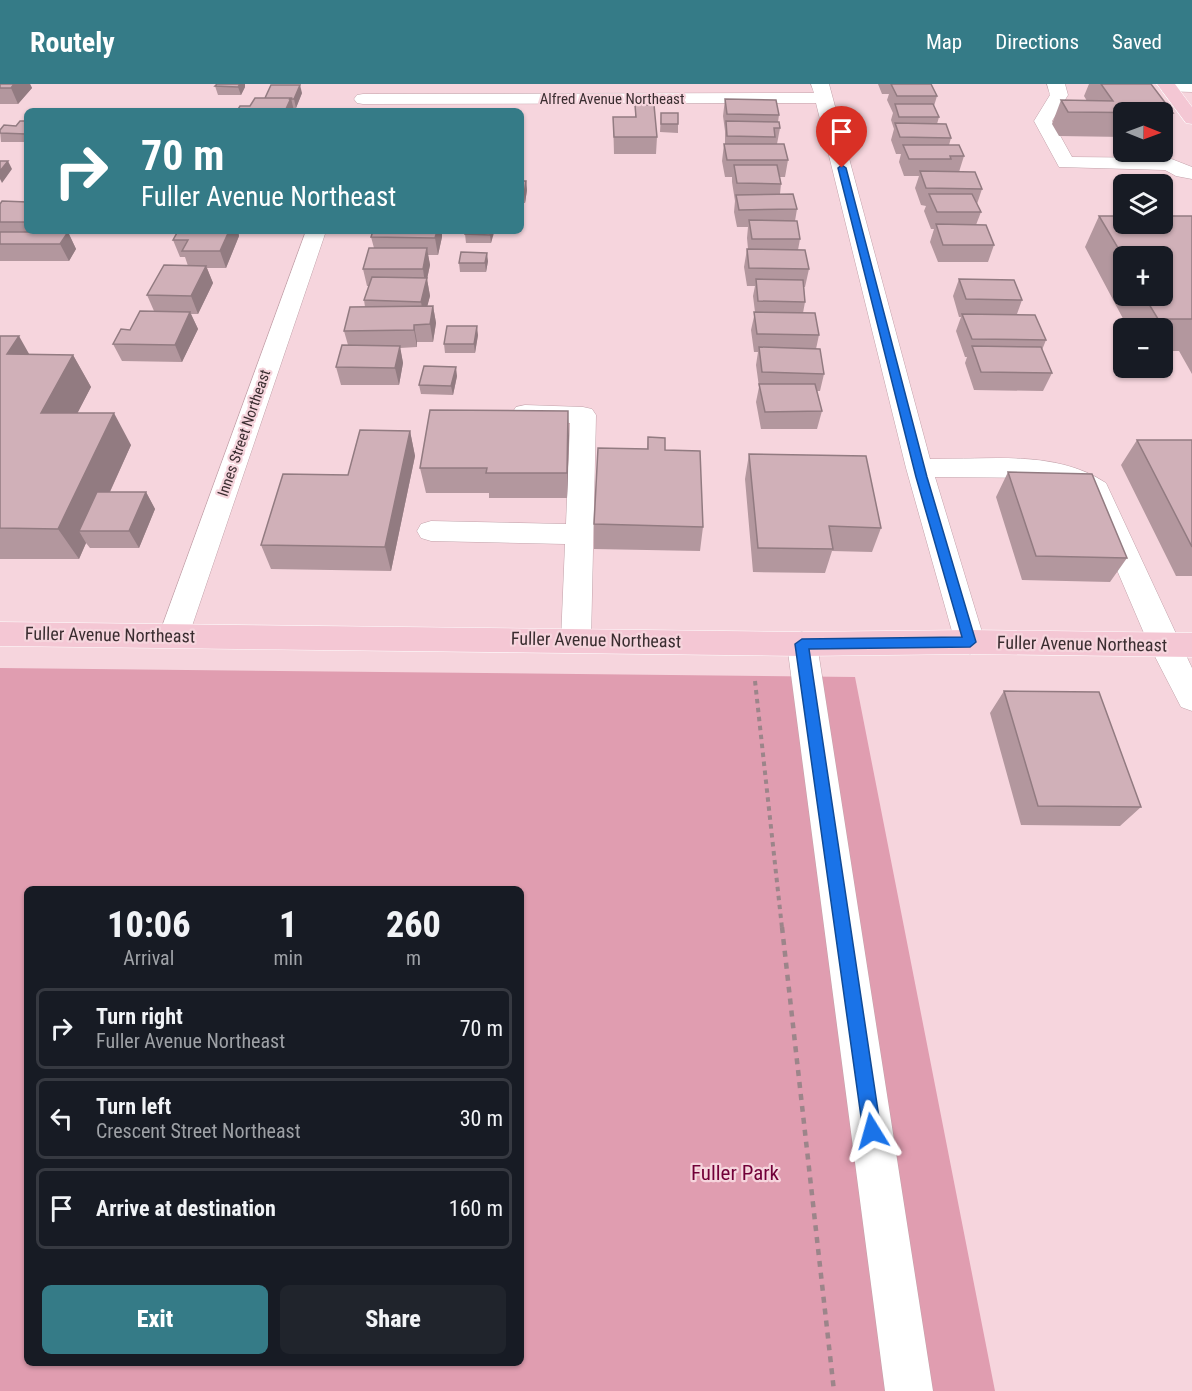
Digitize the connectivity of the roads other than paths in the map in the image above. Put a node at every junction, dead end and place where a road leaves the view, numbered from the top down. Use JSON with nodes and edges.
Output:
{"nodes":[{"id":1,"x":1056,"y":84,"type":"edge"},
{"id":2,"x":1167,"y":85,"type":"edge"},
{"id":3,"x":1192,"y":87,"type":"edge"},
{"id":4,"x":822,"y":91,"type":"edge"},
{"id":5,"x":363,"y":98,"type":"edge"},
{"id":6,"x":1192,"y":119,"type":"edge"},
{"id":7,"x":1192,"y":157,"type":"edge"},
{"id":8,"x":1169,"y":164,"type":"junction"},
{"id":9,"x":1192,"y":173,"type":"edge"},
{"id":10,"x":315,"y":234,"type":"edge"},
{"id":11,"x":500,"y":412,"type":"edge"},
{"id":12,"x":919,"y":468,"type":"junction"},
{"id":13,"x":431,"y":531,"type":"dead end"},
{"id":14,"x":579,"y":534,"type":"junction"},
{"id":15,"x":0,"y":634,"type":"edge"},
{"id":16,"x":174,"y":635,"type":"junction"},
{"id":17,"x":576,"y":640,"type":"junction"},
{"id":18,"x":970,"y":642,"type":"junction"},
{"id":19,"x":802,"y":644,"type":"junction"},
{"id":20,"x":1178,"y":645,"type":"edge"},
{"id":21,"x":1192,"y":698,"type":"edge"},
{"id":22,"x":909,"y":1391,"type":"edge"}],
"edges":[{"from":1,"to":8,"type":"street"},
{"from":2,"to":3,"type":"street"},
{"from":2,"to":6,"type":"main road"},
{"from":4,"to":5,"type":"street","name":"Alfred Avenue Northeast"},
{"from":4,"to":12,"type":"street"},
{"from":7,"to":8,"type":"street"},
{"from":8,"to":9,"type":"street"},
{"from":10,"to":16,"type":"street","name":"Innes Street Northeast"},
{"from":11,"to":14,"type":"street"},
{"from":12,"to":18,"type":"street"},
{"from":12,"to":20,"type":"street"},
{"from":13,"to":14,"type":"street"},
{"from":14,"to":17,"type":"street"},
{"from":15,"to":16,"type":"main road","name":"Fuller Avenue Northeast"},
{"from":16,"to":17,"type":"main road","name":"Fuller Avenue Northeast"},
{"from":17,"to":19,"type":"main road","name":"Fuller Avenue Northeast"},
{"from":18,"to":19,"type":"main road","name":"Fuller Avenue Northeast"},
{"from":18,"to":20,"type":"main road","name":"Fuller Avenue Northeast"},
{"from":19,"to":22,"type":"street"},
{"from":20,"to":21,"type":"street"}]}
